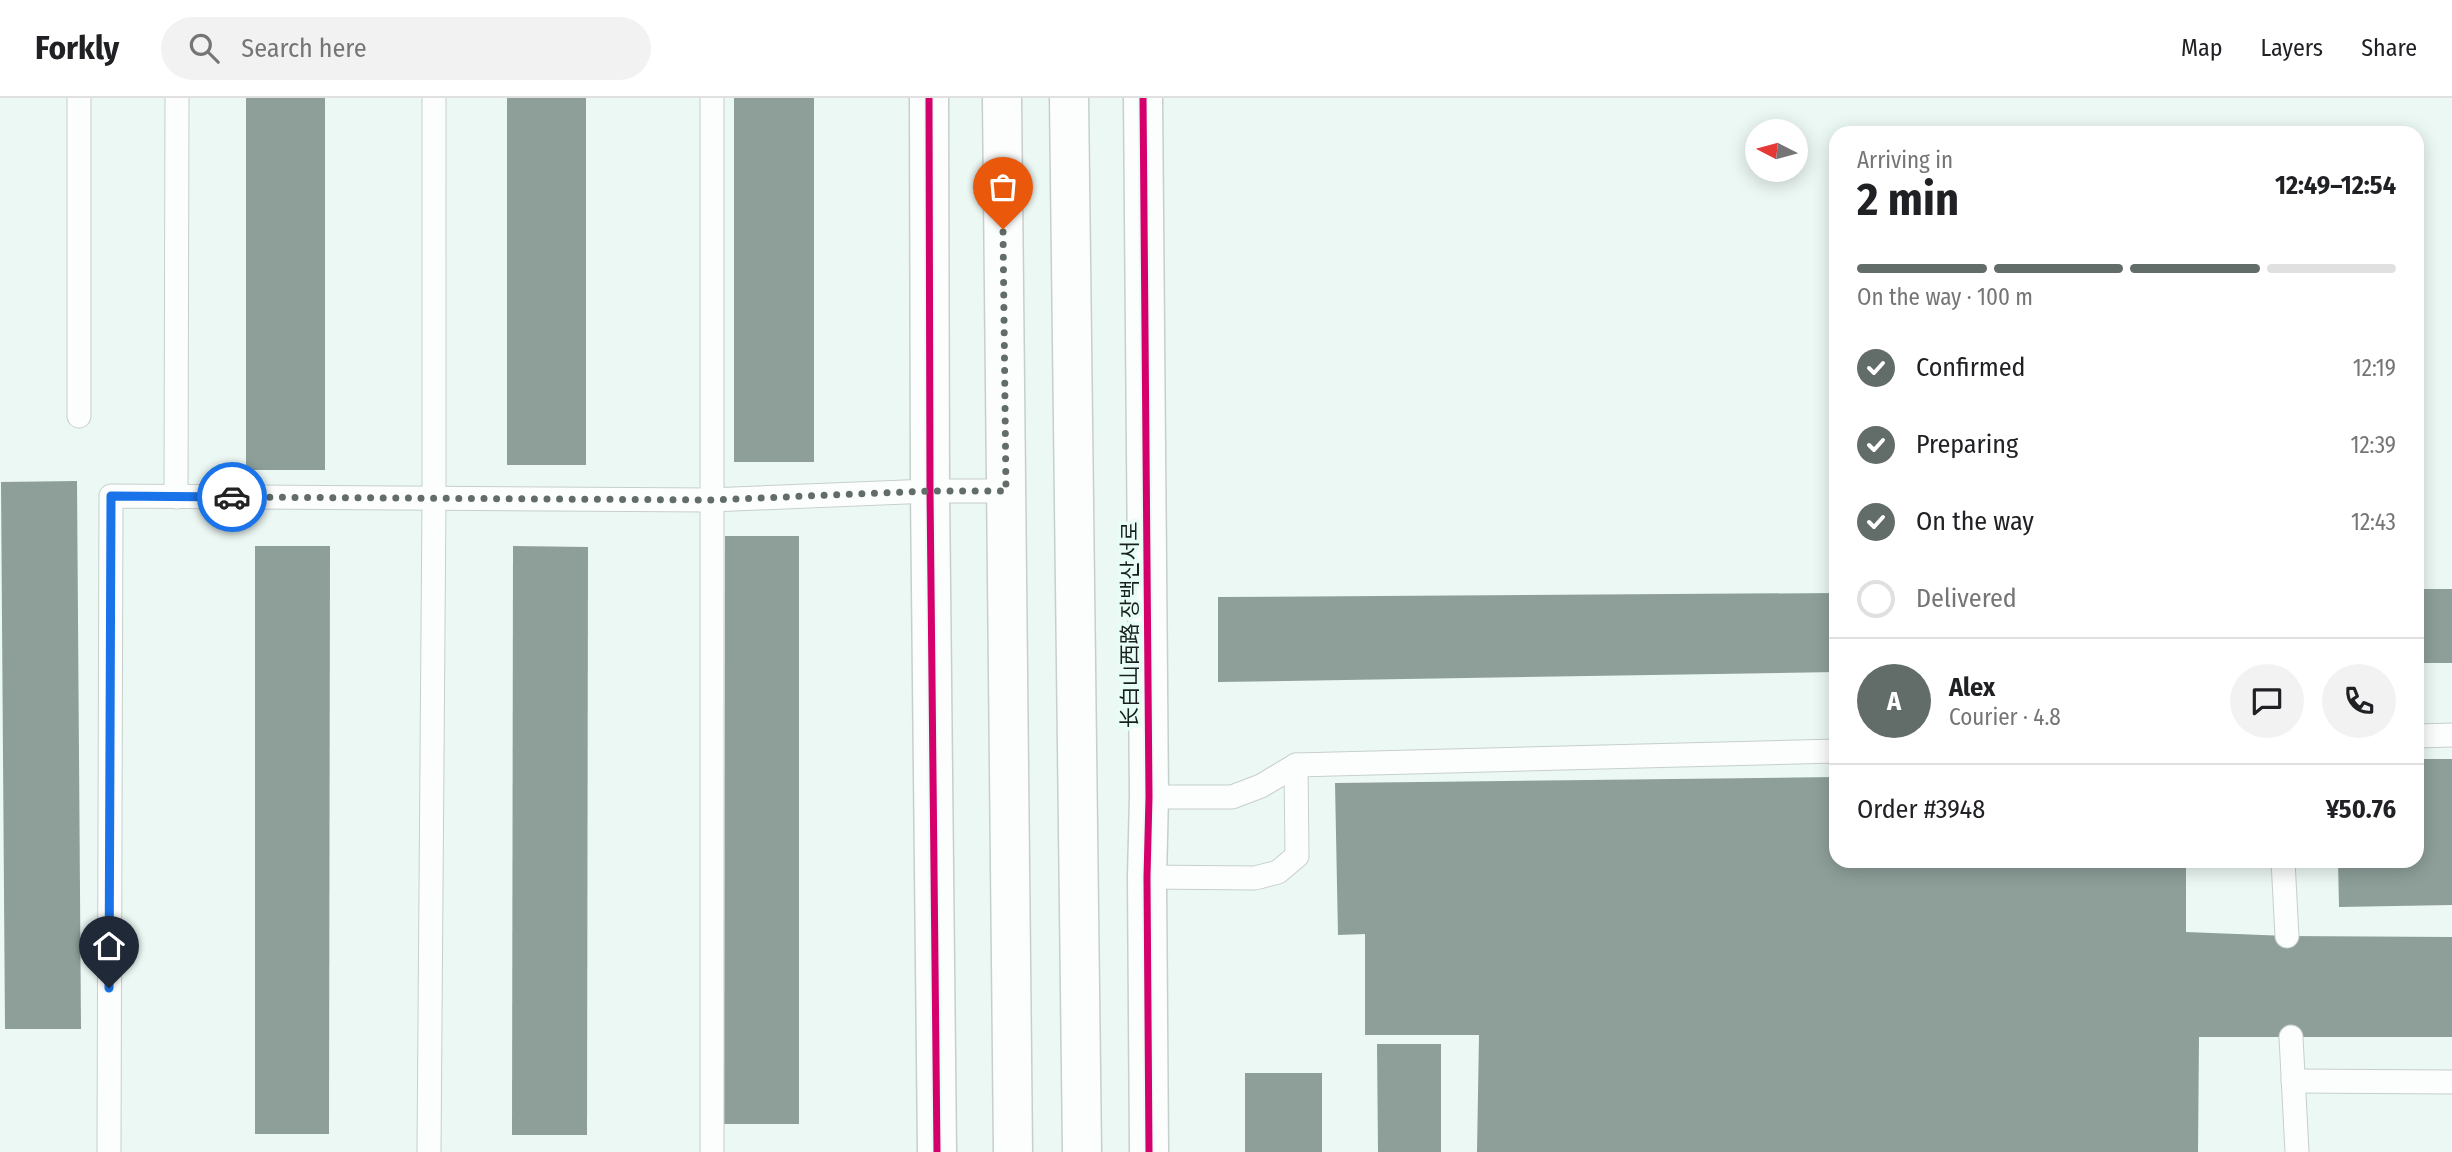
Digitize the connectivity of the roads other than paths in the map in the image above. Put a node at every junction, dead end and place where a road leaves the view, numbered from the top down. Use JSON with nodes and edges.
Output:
{"nodes":[{"id":1,"x":79,"y":98,"type":"edge"},
{"id":2,"x":177,"y":98,"type":"edge"},
{"id":3,"x":434,"y":98,"type":"edge"},
{"id":4,"x":712,"y":98,"type":"edge"},
{"id":5,"x":929,"y":98,"type":"edge"},
{"id":6,"x":1002,"y":98,"type":"edge"},
{"id":7,"x":1069,"y":98,"type":"edge"},
{"id":8,"x":1143,"y":98,"type":"edge"},
{"id":9,"x":79,"y":416,"type":"dead end"},
{"id":10,"x":930,"y":491,"type":"junction"},
{"id":11,"x":1006,"y":491,"type":"junction"},
{"id":12,"x":176,"y":497,"type":"junction"},
{"id":13,"x":434,"y":499,"type":"junction"},
{"id":14,"x":710,"y":500,"type":"junction"},
{"id":15,"x":2452,"y":735,"type":"edge"},
{"id":16,"x":2424,"y":736,"type":"edge"},
{"id":17,"x":1829,"y":751,"type":"edge"},
{"id":18,"x":1296,"y":765,"type":"junction"},
{"id":19,"x":1149,"y":797,"type":"junction"},
{"id":20,"x":2283,"y":868,"type":"edge"},
{"id":21,"x":1147,"y":877,"type":"junction"},
{"id":22,"x":2287,"y":936,"type":"dead end"},
{"id":23,"x":2291,"y":1037,"type":"dead end"},
{"id":24,"x":2293,"y":1081,"type":"junction"},
{"id":25,"x":2452,"y":1082,"type":"edge"},
{"id":26,"x":109,"y":1152,"type":"edge"},
{"id":27,"x":429,"y":1152,"type":"edge"},
{"id":28,"x":712,"y":1152,"type":"edge"},
{"id":29,"x":937,"y":1152,"type":"edge"},
{"id":30,"x":1013,"y":1152,"type":"edge"},
{"id":31,"x":1082,"y":1152,"type":"edge"},
{"id":32,"x":1149,"y":1152,"type":"edge"},
{"id":33,"x":2297,"y":1152,"type":"edge"}],
"edges":[{"from":1,"to":9,"type":"lane"},
{"from":2,"to":12,"type":"lane"},
{"from":3,"to":13,"type":"lane"},
{"from":4,"to":14,"type":"lane"},
{"from":5,"to":10,"type":"street"},
{"from":6,"to":11,"type":"street"},
{"from":7,"to":31,"type":"street"},
{"from":8,"to":19,"type":"street","name":"长白山西路 장백산서로"},
{"from":10,"to":11,"type":"lane"},
{"from":10,"to":14,"type":"lane"},
{"from":10,"to":29,"type":"street"},
{"from":11,"to":30,"type":"street"},
{"from":12,"to":13,"type":"lane"},
{"from":12,"to":26,"type":"lane"},
{"from":13,"to":14,"type":"lane"},
{"from":13,"to":27,"type":"lane"},
{"from":14,"to":28,"type":"lane"},
{"from":15,"to":16,"type":"lane"},
{"from":17,"to":18,"type":"lane"},
{"from":18,"to":19,"type":"lane"},
{"from":18,"to":21,"type":"lane"},
{"from":19,"to":21,"type":"street","name":"长白山西路 장백산서로"},
{"from":20,"to":22,"type":"lane"},
{"from":21,"to":32,"type":"street","name":"长白山西路 장백산서로"},
{"from":23,"to":24,"type":"lane"},
{"from":24,"to":25,"type":"lane"},
{"from":24,"to":33,"type":"lane"}]}
